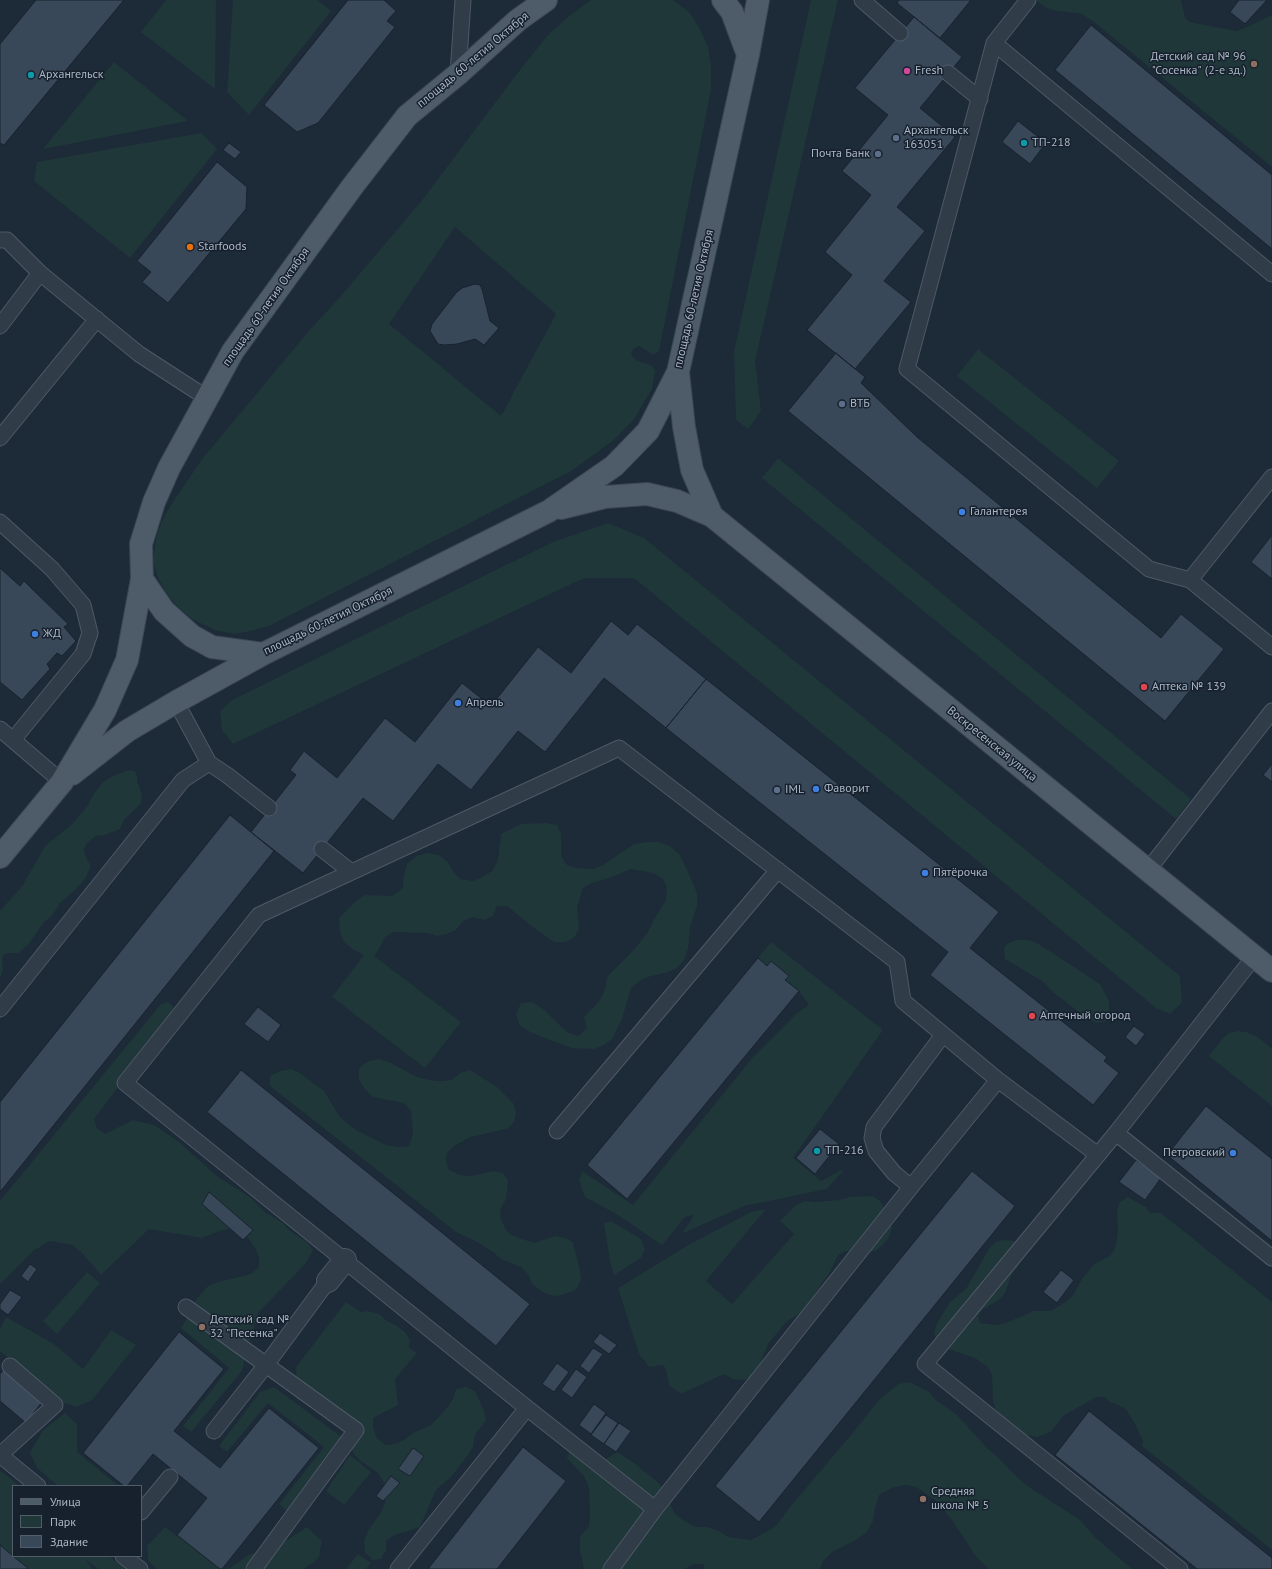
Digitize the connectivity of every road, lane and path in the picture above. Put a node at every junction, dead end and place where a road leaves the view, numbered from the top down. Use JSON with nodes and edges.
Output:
{"nodes":[{"id":1,"x":463,"y":0,"type":"edge"},
{"id":2,"x":546,"y":0,"type":"edge"},
{"id":3,"x":723,"y":0,"type":"edge"},
{"id":4,"x":758,"y":0,"type":"edge"},
{"id":5,"x":862,"y":0,"type":"edge"},
{"id":6,"x":1028,"y":0,"type":"edge"},
{"id":7,"x":900,"y":33,"type":"dead end"},
{"id":8,"x":994,"y":43,"type":"junction"},
{"id":9,"x":748,"y":55,"type":"junction"},
{"id":10,"x":948,"y":73,"type":"dead end"},
{"id":11,"x":458,"y":74,"type":"junction"},
{"id":12,"x":980,"y":98,"type":"junction"},
{"id":13,"x":0,"y":240,"type":"edge"},
{"id":14,"x":40,"y":273,"type":"junction"},
{"id":15,"x":1272,"y":274,"type":"edge"},
{"id":16,"x":97,"y":319,"type":"junction"},
{"id":17,"x":0,"y":326,"type":"edge"},
{"id":18,"x":678,"y":372,"type":"junction"},
{"id":19,"x":207,"y":398,"type":"junction"},
{"id":20,"x":0,"y":438,"type":"edge"},
{"id":21,"x":1272,"y":477,"type":"edge"},
{"id":22,"x":549,"y":511,"type":"junction"},
{"id":23,"x":712,"y":516,"type":"junction"},
{"id":24,"x":0,"y":522,"type":"edge"},
{"id":25,"x":142,"y":579,"type":"junction"},
{"id":26,"x":1190,"y":580,"type":"junction"},
{"id":27,"x":1272,"y":647,"type":"edge"},
{"id":28,"x":263,"y":654,"type":"junction"},
{"id":29,"x":176,"y":702,"type":"junction"},
{"id":30,"x":1272,"y":711,"type":"edge"},
{"id":31,"x":0,"y":729,"type":"edge"},
{"id":32,"x":13,"y":740,"type":"junction"},
{"id":33,"x":209,"y":763,"type":"junction"},
{"id":34,"x":62,"y":782,"type":"junction"},
{"id":35,"x":269,"y":808,"type":"dead end"},
{"id":36,"x":322,"y":849,"type":"dead end"},
{"id":37,"x":0,"y":857,"type":"edge"},
{"id":38,"x":778,"y":870,"type":"junction"},
{"id":39,"x":1148,"y":870,"type":"junction"},
{"id":40,"x":350,"y":871,"type":"junction"},
{"id":41,"x":1254,"y":957,"type":"junction"},
{"id":42,"x":1272,"y":971,"type":"edge"},
{"id":43,"x":0,"y":1009,"type":"edge"},
{"id":44,"x":943,"y":1034,"type":"junction"},
{"id":45,"x":998,"y":1080,"type":"junction"},
{"id":46,"x":556,"y":1131,"type":"dead end"},
{"id":47,"x":1116,"y":1133,"type":"junction"},
{"id":48,"x":1098,"y":1155,"type":"junction"},
{"id":49,"x":911,"y":1187,"type":"junction"},
{"id":50,"x":1272,"y":1258,"type":"edge"},
{"id":51,"x":344,"y":1260,"type":"junction"},
{"id":52,"x":328,"y":1281,"type":"joint"},
{"id":53,"x":186,"y":1307,"type":"dead end"},
{"id":54,"x":266,"y":1365,"type":"junction"},
{"id":55,"x":10,"y":1366,"type":"dead end"},
{"id":56,"x":527,"y":1408,"type":"junction"},
{"id":57,"x":214,"y":1431,"type":"dead end"},
{"id":58,"x":0,"y":1455,"type":"edge"},
{"id":59,"x":170,"y":1477,"type":"dead end"},
{"id":60,"x":37,"y":1485,"type":"edge"},
{"id":61,"x":656,"y":1509,"type":"junction"},
{"id":62,"x":142,"y":1511,"type":"edge"},
{"id":63,"x":124,"y":1557,"type":"edge"},
{"id":64,"x":140,"y":1569,"type":"edge"},
{"id":65,"x":254,"y":1569,"type":"edge"},
{"id":66,"x":398,"y":1569,"type":"edge"},
{"id":67,"x":611,"y":1569,"type":"edge"},
{"id":68,"x":1180,"y":1569,"type":"edge"}],
"edges":[{"from":1,"to":11,"type":"lane"},
{"from":2,"to":11,"type":"main road","name":"площадь 60-летия Октября"},
{"from":3,"to":9,"type":"main road"},
{"from":4,"to":9,"type":"main road","name":"площадь 60-летия Октября"},
{"from":5,"to":7,"type":"lane"},
{"from":6,"to":8,"type":"lane"},
{"from":8,"to":12,"type":"lane"},
{"from":8,"to":15,"type":"lane"},
{"from":9,"to":18,"type":"main road","name":"площадь 60-летия Октября"},
{"from":10,"to":12,"type":"lane"},
{"from":11,"to":19,"type":"main road","name":"площадь 60-летия Октября"},
{"from":12,"to":26,"type":"lane"},
{"from":13,"to":14,"type":"lane"},
{"from":14,"to":16,"type":"lane"},
{"from":14,"to":17,"type":"lane"},
{"from":16,"to":19,"type":"lane"},
{"from":16,"to":20,"type":"lane"},
{"from":18,"to":22,"type":"main road","name":"площадь 60-летия Октября"},
{"from":18,"to":23,"type":"main road","name":"Воскресенская улица"},
{"from":19,"to":25,"type":"main road","name":"площадь 60-летия Октября"},
{"from":21,"to":26,"type":"lane"},
{"from":22,"to":23,"type":"main road","name":"Воскресенская улица"},
{"from":22,"to":28,"type":"main road","name":"площадь 60-летия Октября"},
{"from":23,"to":39,"type":"main road","name":"Воскресенская улица"},
{"from":24,"to":32,"type":"lane"},
{"from":25,"to":28,"type":"main road","name":"площадь 60-летия Октября"},
{"from":25,"to":34,"type":"main road"},
{"from":26,"to":27,"type":"lane"},
{"from":28,"to":29,"type":"main road"},
{"from":29,"to":33,"type":"lane"},
{"from":29,"to":34,"type":"main road"},
{"from":30,"to":39,"type":"lane"},
{"from":31,"to":32,"type":"lane"},
{"from":32,"to":34,"type":"lane"},
{"from":33,"to":35,"type":"lane"},
{"from":33,"to":43,"type":"lane"},
{"from":34,"to":37,"type":"main road"},
{"from":36,"to":40,"type":"lane"},
{"from":38,"to":40,"type":"lane"},
{"from":38,"to":44,"type":"lane"},
{"from":38,"to":46,"type":"lane"},
{"from":39,"to":41,"type":"main road","name":"Воскресенская улица"},
{"from":40,"to":51,"type":"lane"},
{"from":41,"to":42,"type":"main road","name":"Воскресенская улица"},
{"from":41,"to":47,"type":"lane"},
{"from":44,"to":45,"type":"lane"},
{"from":44,"to":49,"type":"lane"},
{"from":45,"to":48,"type":"lane"},
{"from":45,"to":49,"type":"lane"},
{"from":47,"to":48,"type":"lane"},
{"from":47,"to":50,"type":"lane"},
{"from":48,"to":68,"type":"lane"},
{"from":49,"to":61,"type":"lane"},
{"from":51,"to":52,"type":"street"},
{"from":51,"to":56,"type":"lane"},
{"from":52,"to":54,"type":"lane"},
{"from":53,"to":54,"type":"lane"},
{"from":54,"to":57,"type":"lane"},
{"from":54,"to":65,"type":"lane"},
{"from":55,"to":58,"type":"lane"},
{"from":56,"to":61,"type":"lane"},
{"from":56,"to":66,"type":"lane"},
{"from":58,"to":60,"type":"lane"},
{"from":59,"to":62,"type":"lane"},
{"from":61,"to":67,"type":"lane"},
{"from":63,"to":64,"type":"lane"}]}
